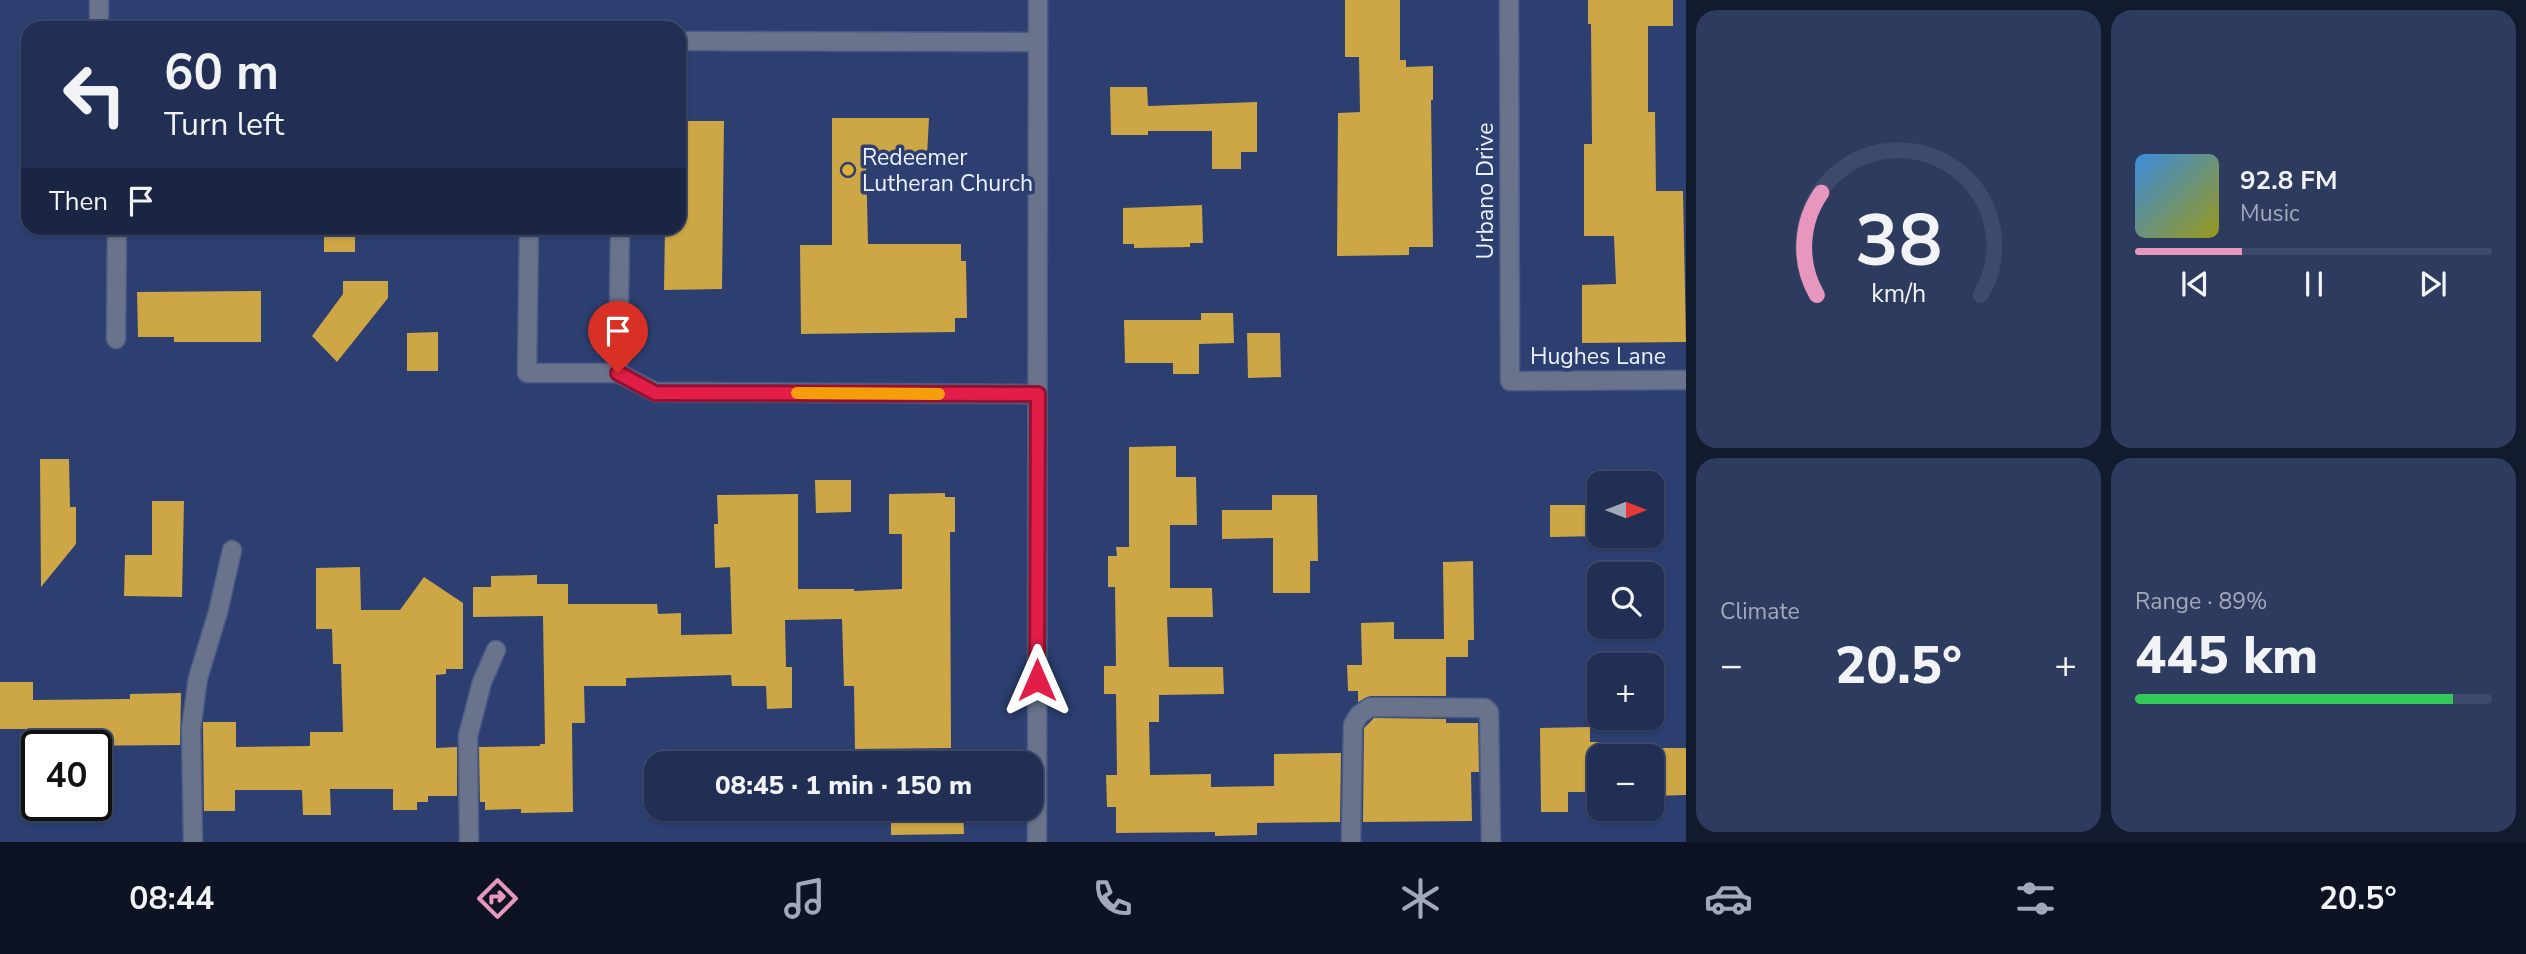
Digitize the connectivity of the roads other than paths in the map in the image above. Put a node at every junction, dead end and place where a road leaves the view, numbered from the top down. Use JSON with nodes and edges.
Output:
{"nodes":[{"id":1,"x":99,"y":0,"type":"edge"},
{"id":2,"x":1038,"y":0,"type":"edge"},
{"id":3,"x":1509,"y":0,"type":"edge"},
{"id":4,"x":99,"y":21,"type":"edge"},
{"id":5,"x":686,"y":41,"type":"edge"},
{"id":6,"x":1038,"y":42,"type":"junction"},
{"id":7,"x":117,"y":235,"type":"edge"},
{"id":8,"x":529,"y":235,"type":"edge"},
{"id":9,"x":620,"y":235,"type":"edge"},
{"id":10,"x":116,"y":339,"type":"dead end"},
{"id":11,"x":618,"y":373,"type":"junction"},
{"id":12,"x":1686,"y":380,"type":"edge"},
{"id":13,"x":1510,"y":381,"type":"joint"},
{"id":14,"x":1038,"y":394,"type":"junction"},
{"id":15,"x":232,"y":550,"type":"dead end"},
{"id":16,"x":496,"y":650,"type":"dead end"},
{"id":17,"x":193,"y":842,"type":"edge"},
{"id":18,"x":469,"y":842,"type":"edge"},
{"id":19,"x":1037,"y":842,"type":"edge"},
{"id":20,"x":1351,"y":842,"type":"edge"},
{"id":21,"x":1491,"y":842,"type":"edge"}],
"edges":[{"from":1,"to":4,"type":"street"},
{"from":2,"to":6,"type":"street"},
{"from":3,"to":13,"type":"street","name":"Urbano Drive"},
{"from":5,"to":6,"type":"street"},
{"from":6,"to":14,"type":"street"},
{"from":7,"to":10,"type":"street"},
{"from":8,"to":11,"type":"street"},
{"from":9,"to":11,"type":"street"},
{"from":11,"to":14,"type":"street"},
{"from":12,"to":13,"type":"street","name":"Hughes Lane"},
{"from":14,"to":19,"type":"street"},
{"from":15,"to":17,"type":"street"},
{"from":16,"to":18,"type":"street"},
{"from":20,"to":21,"type":"street"}]}
